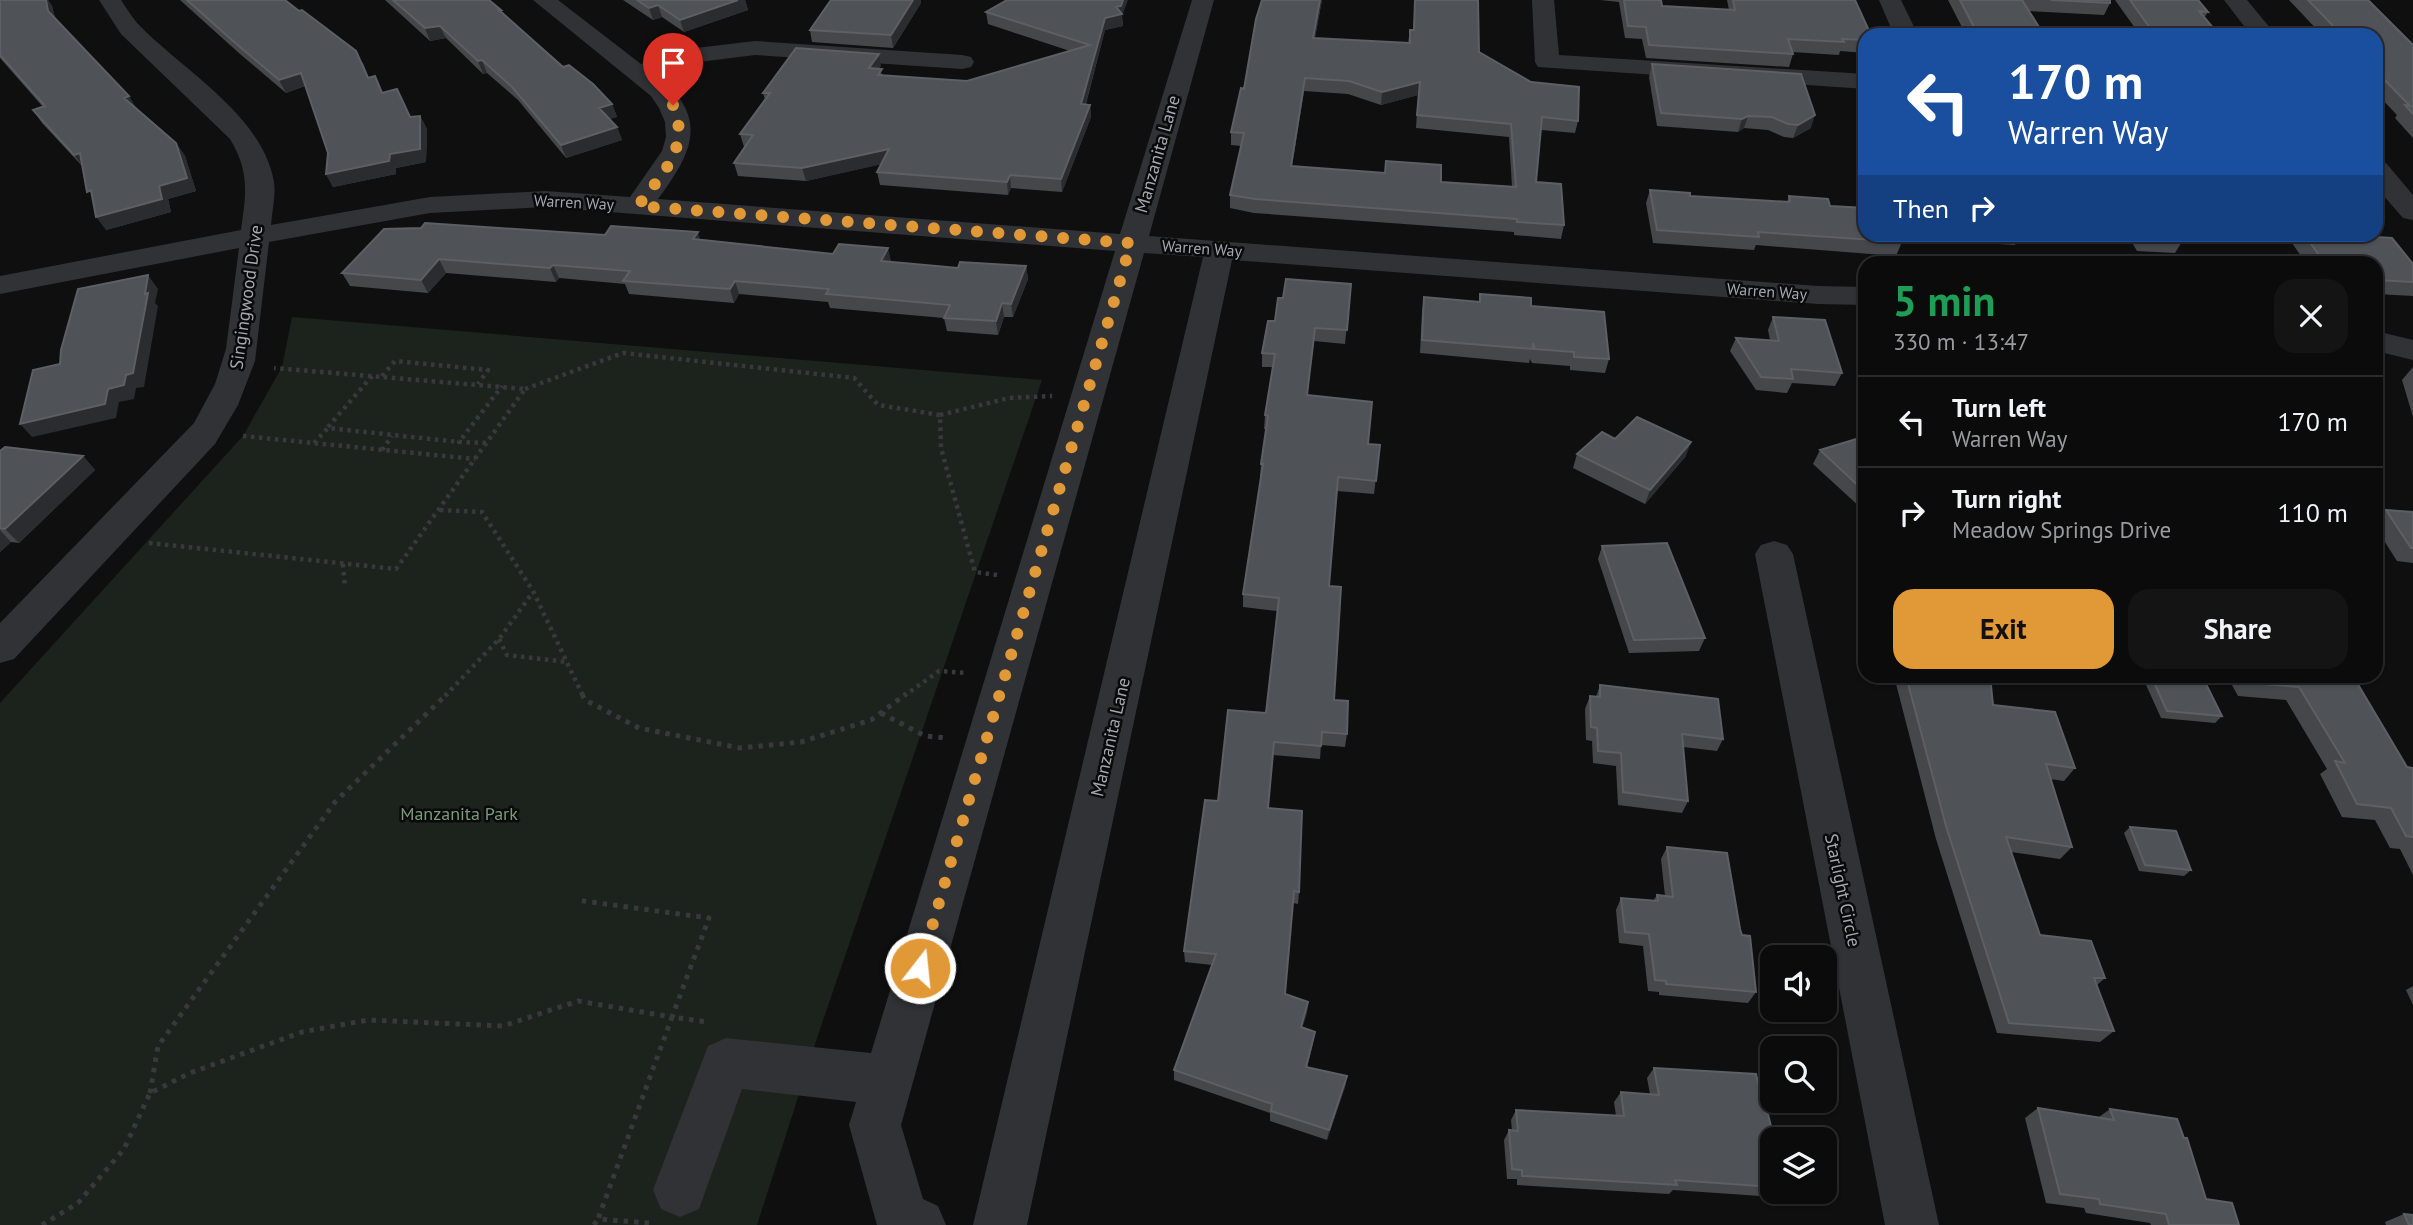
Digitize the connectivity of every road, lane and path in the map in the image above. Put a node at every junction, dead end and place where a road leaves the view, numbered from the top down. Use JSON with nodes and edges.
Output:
{"nodes":[{"id":1,"x":110,"y":0,"type":"edge"},
{"id":2,"x":544,"y":0,"type":"edge"},
{"id":3,"x":1203,"y":0,"type":"edge"},
{"id":4,"x":1543,"y":0,"type":"edge"},
{"id":5,"x":1890,"y":0,"type":"edge"},
{"id":6,"x":2235,"y":0,"type":"edge"},
{"id":7,"x":1903,"y":28,"type":"edge"},
{"id":8,"x":2258,"y":28,"type":"edge"},
{"id":9,"x":962,"y":62,"type":"dead end"},
{"id":10,"x":638,"y":74,"type":"junction"},
{"id":11,"x":1858,"y":81,"type":"edge"},
{"id":12,"x":2383,"y":177,"type":"edge"},
{"id":13,"x":638,"y":206,"type":"junction"},
{"id":14,"x":2413,"y":212,"type":"edge"},
{"id":15,"x":256,"y":236,"type":"junction"},
{"id":16,"x":1131,"y":243,"type":"junction"},
{"id":17,"x":1220,"y":250,"type":"junction"},
{"id":18,"x":0,"y":285,"type":"edge"},
{"id":19,"x":1858,"y":296,"type":"edge"},
{"id":20,"x":2383,"y":343,"type":"edge"},
{"id":21,"x":2413,"y":350,"type":"edge"},
{"id":22,"x":236,"y":374,"type":"junction"},
{"id":23,"x":373,"y":375,"type":"junction"},
{"id":24,"x":382,"y":376,"type":"junction"},
{"id":25,"x":477,"y":384,"type":"junction"},
{"id":26,"x":502,"y":386,"type":"junction"},
{"id":27,"x":525,"y":388,"type":"junction"},
{"id":28,"x":1086,"y":398,"type":"junction"},
{"id":29,"x":940,"y":415,"type":"junction"},
{"id":30,"x":328,"y":428,"type":"junction"},
{"id":31,"x":393,"y":435,"type":"junction"},
{"id":32,"x":204,"y":436,"type":"junction"},
{"id":33,"x":459,"y":442,"type":"junction"},
{"id":34,"x":314,"y":443,"type":"junction"},
{"id":35,"x":486,"y":443,"type":"junction"},
{"id":36,"x":382,"y":450,"type":"junction"},
{"id":37,"x":475,"y":459,"type":"junction"},
{"id":38,"x":440,"y":510,"type":"junction"},
{"id":39,"x":106,"y":540,"type":"junction"},
{"id":40,"x":1774,"y":554,"type":"dead end"},
{"id":41,"x":343,"y":564,"type":"junction"},
{"id":42,"x":1033,"y":579,"type":"junction"},
{"id":43,"x":345,"y":587,"type":"dead end"},
{"id":44,"x":533,"y":592,"type":"junction"},
{"id":45,"x":499,"y":639,"type":"junction"},
{"id":46,"x":0,"y":648,"type":"edge"},
{"id":47,"x":567,"y":662,"type":"junction"},
{"id":48,"x":1005,"y":677,"type":"junction"},
{"id":49,"x":881,"y":713,"type":"junction"},
{"id":50,"x":986,"y":740,"type":"junction"},
{"id":51,"x":576,"y":900,"type":"dead end"},
{"id":52,"x":887,"y":1080,"type":"junction"},
{"id":53,"x":150,"y":1093,"type":"junction"},
{"id":54,"x":680,"y":1190,"type":"dead end"},
{"id":55,"x":42,"y":1225,"type":"edge"},
{"id":56,"x":919,"y":1225,"type":"edge"},
{"id":57,"x":1000,"y":1225,"type":"edge"},
{"id":58,"x":1912,"y":1225,"type":"edge"}],
"edges":[{"from":1,"to":15,"type":"street","name":"Singingwood Drive"},
{"from":2,"to":10,"type":"street"},
{"from":3,"to":16,"type":"street","name":"Manzanita Lane"},
{"from":4,"to":11,"type":"street"},
{"from":5,"to":7,"type":"street"},
{"from":6,"to":8,"type":"street"},
{"from":9,"to":10,"type":"street"},
{"from":10,"to":13,"type":"street"},
{"from":12,"to":14,"type":"street"},
{"from":13,"to":15,"type":"street","name":"Warren Way"},
{"from":13,"to":16,"type":"street","name":"Warren Way"},
{"from":15,"to":18,"type":"street","name":"Warren Way"},
{"from":15,"to":22,"type":"street","name":"Singingwood Drive"},
{"from":16,"to":17,"type":"street","name":"Warren Way"},
{"from":16,"to":28,"type":"street","name":"Manzanita Lane"},
{"from":17,"to":19,"type":"street","name":"Warren Way"},
{"from":17,"to":57,"type":"street","name":"Manzanita Lane"},
{"from":20,"to":21,"type":"street"},
{"from":22,"to":23,"type":"path"},
{"from":22,"to":32,"type":"street","name":"Singingwood Drive"},
{"from":23,"to":24,"type":"path"},
{"from":23,"to":30,"type":"path"},
{"from":24,"to":25,"type":"path"},
{"from":24,"to":25,"type":"path"},
{"from":25,"to":26,"type":"path"},
{"from":26,"to":27,"type":"path"},
{"from":26,"to":33,"type":"path"},
{"from":27,"to":29,"type":"path"},
{"from":27,"to":35,"type":"path"},
{"from":28,"to":29,"type":"path"},
{"from":28,"to":42,"type":"street","name":"Manzanita Lane"},
{"from":29,"to":42,"type":"path"},
{"from":30,"to":31,"type":"path"},
{"from":30,"to":34,"type":"path"},
{"from":31,"to":33,"type":"path"},
{"from":31,"to":36,"type":"path"},
{"from":32,"to":34,"type":"path"},
{"from":32,"to":39,"type":"street","name":"Singingwood Drive"},
{"from":33,"to":35,"type":"path"},
{"from":34,"to":36,"type":"path"},
{"from":35,"to":37,"type":"path"},
{"from":36,"to":37,"type":"path"},
{"from":37,"to":38,"type":"path"},
{"from":38,"to":41,"type":"path"},
{"from":38,"to":44,"type":"path"},
{"from":39,"to":41,"type":"path"},
{"from":39,"to":46,"type":"street","name":"Singingwood Drive"},
{"from":40,"to":58,"type":"street","name":"Starlight Circle"},
{"from":41,"to":43,"type":"path"},
{"from":42,"to":48,"type":"street","name":"Manzanita Lane"},
{"from":44,"to":45,"type":"path"},
{"from":44,"to":47,"type":"path"},
{"from":45,"to":47,"type":"path"},
{"from":45,"to":53,"type":"path"},
{"from":47,"to":49,"type":"path"},
{"from":48,"to":49,"type":"path"},
{"from":48,"to":50,"type":"street","name":"Manzanita Lane"},
{"from":49,"to":50,"type":"path"},
{"from":50,"to":52,"type":"street","name":"Manzanita Lane"},
{"from":51,"to":53,"type":"path"},
{"from":52,"to":54,"type":"street"},
{"from":52,"to":56,"type":"street","name":"Manzanita Lane"},
{"from":53,"to":55,"type":"path"}]}
